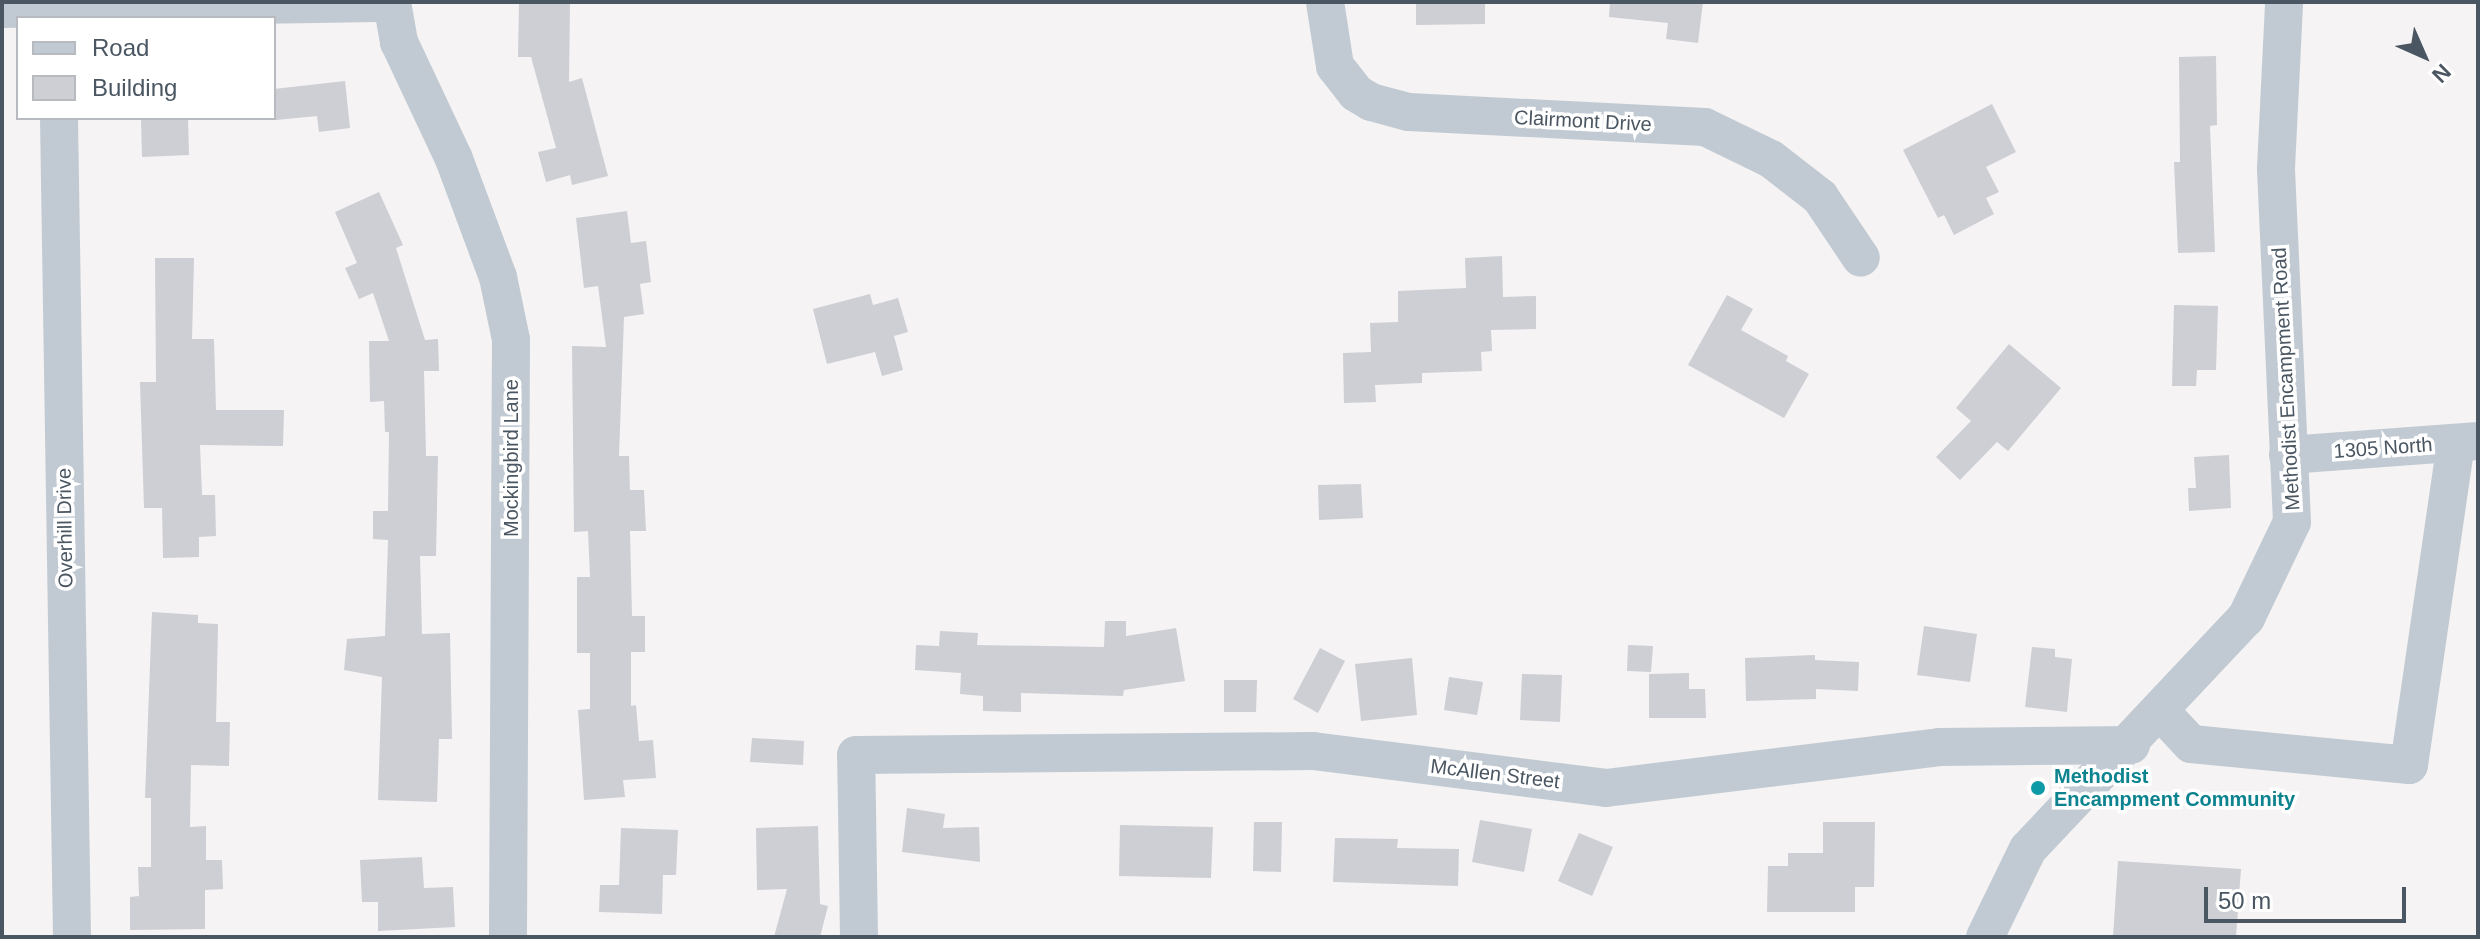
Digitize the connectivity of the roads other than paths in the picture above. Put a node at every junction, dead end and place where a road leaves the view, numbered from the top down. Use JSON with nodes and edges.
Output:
{"nodes":[{"id":1,"x":1325,"y":2,"type":"edge"},
{"id":2,"x":2284,"y":2,"type":"edge"},
{"id":3,"x":392,"y":3,"type":"edge"},
{"id":4,"x":2,"y":9,"type":"edge"},
{"id":5,"x":57,"y":13,"type":"edge"},
{"id":6,"x":59,"y":120,"type":"edge"},
{"id":7,"x":1861,"y":258,"type":"dead end"},
{"id":8,"x":2467,"y":442,"type":"edge"},
{"id":9,"x":2288,"y":455,"type":"junction"},
{"id":10,"x":2161,"y":712,"type":"junction"},
{"id":11,"x":2131,"y":745,"type":"junction"},
{"id":12,"x":72,"y":937,"type":"edge"},
{"id":13,"x":508,"y":937,"type":"edge"},
{"id":14,"x":859,"y":937,"type":"edge"},
{"id":15,"x":1985,"y":937,"type":"edge"}],
"edges":[{"from":1,"to":7,"type":"street","name":"Clairmont Drive"},
{"from":2,"to":9,"type":"street","name":"Methodist Encampment Road"},
{"from":3,"to":5,"type":"street"},
{"from":3,"to":13,"type":"street","name":"Mockingbird Lane"},
{"from":4,"to":5,"type":"street"},
{"from":6,"to":12,"type":"street","name":"Overhill Drive"},
{"from":8,"to":9,"type":"street","name":"1305 North"},
{"from":8,"to":10,"type":"street"},
{"from":9,"to":10,"type":"street","name":"Methodist Encampment Road"},
{"from":10,"to":11,"type":"street","name":"Methodist Encampment Road"},
{"from":11,"to":14,"type":"street","name":"McAllen Street"},
{"from":11,"to":15,"type":"street","name":"Methodist Encampment Road"}]}
